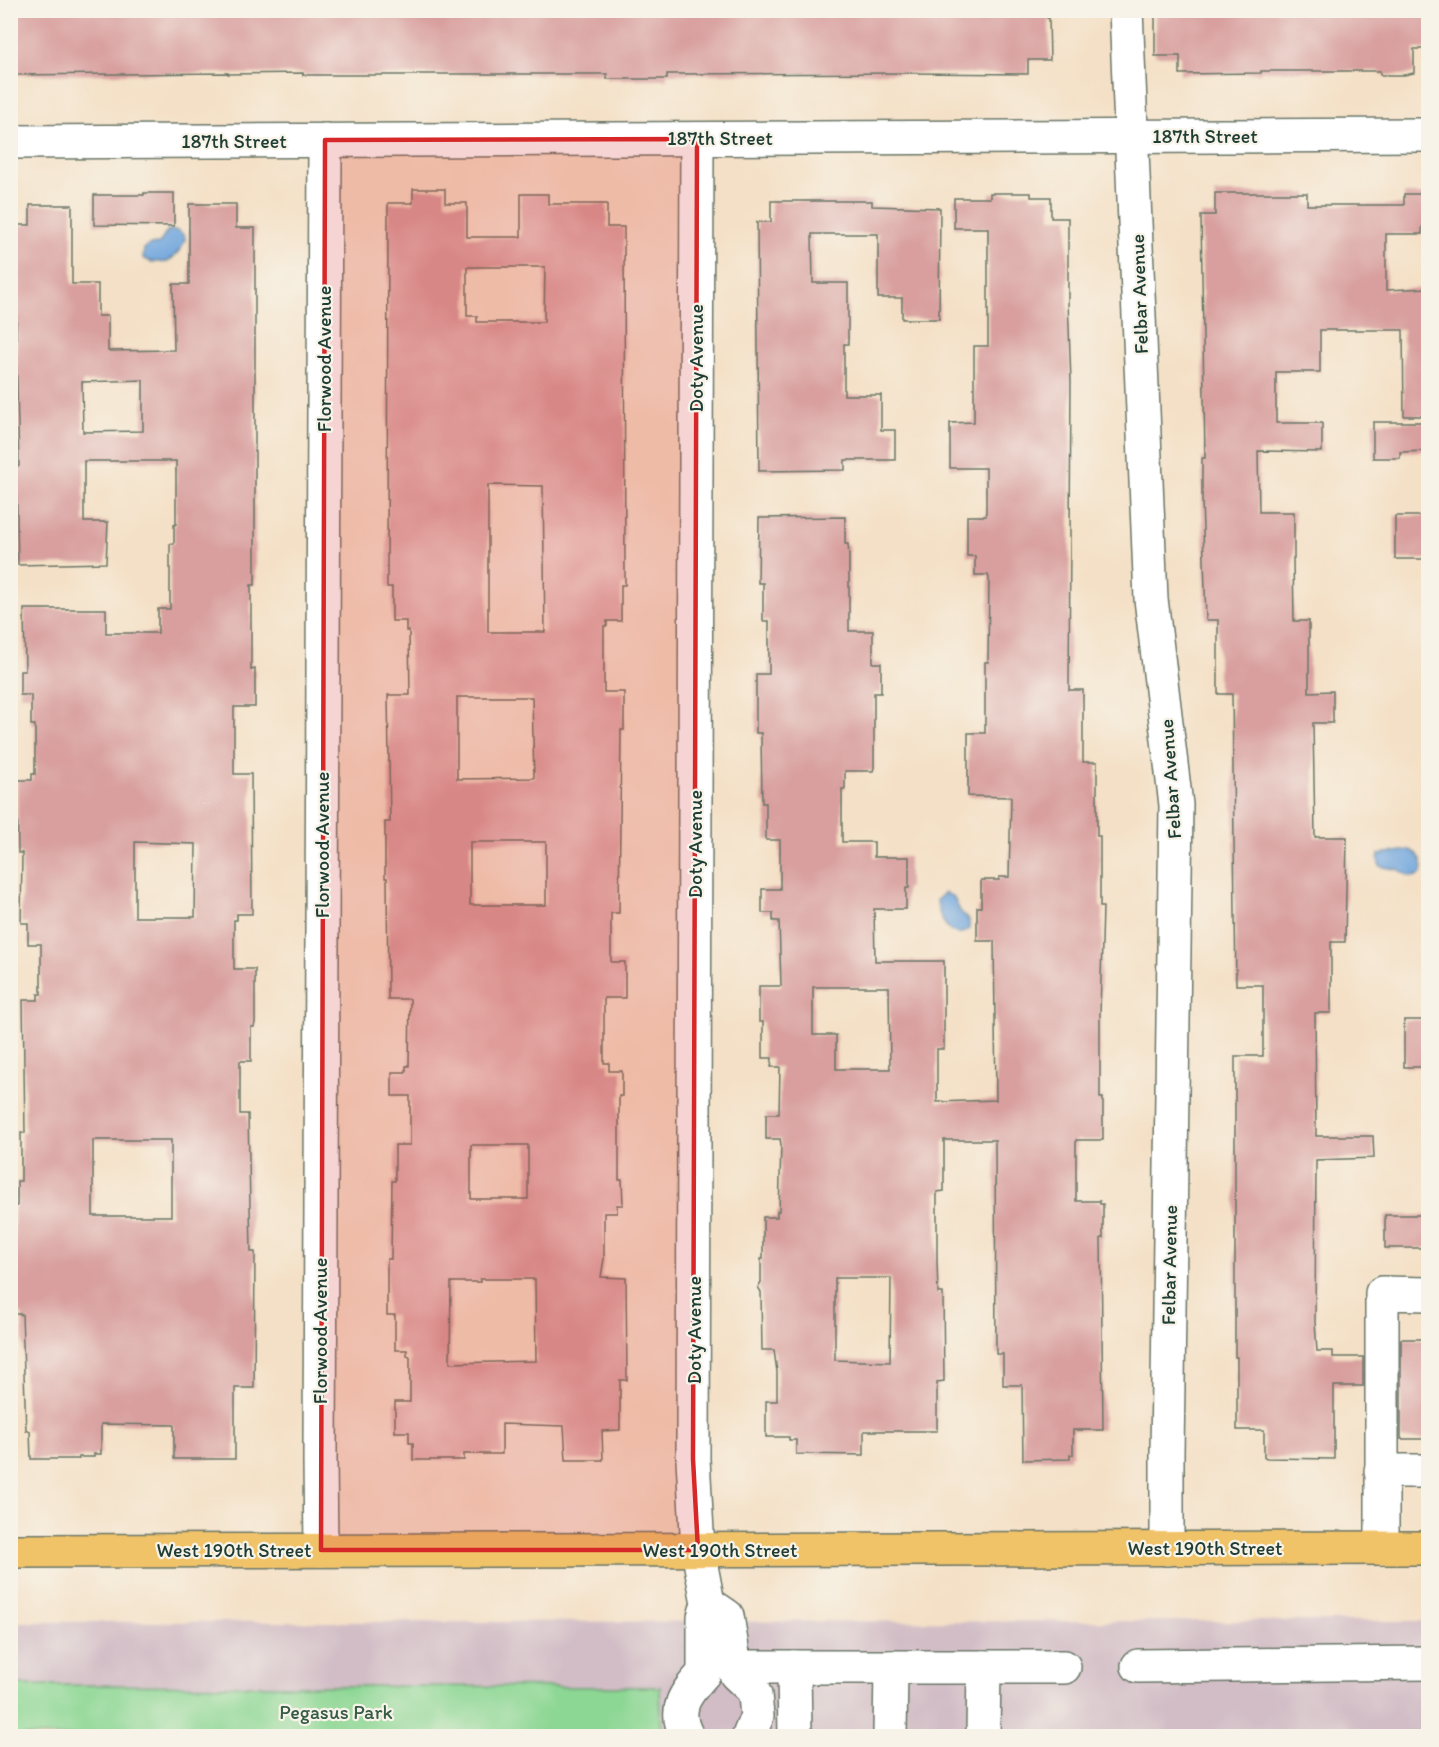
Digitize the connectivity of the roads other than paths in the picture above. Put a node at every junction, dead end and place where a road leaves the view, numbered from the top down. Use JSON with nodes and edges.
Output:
{"nodes":[{"id":1,"x":1126,"y":10,"type":"edge"},
{"id":2,"x":1428,"y":135,"type":"edge"},
{"id":3,"x":1132,"y":136,"type":"junction"},
{"id":4,"x":697,"y":139,"type":"junction"},
{"id":5,"x":325,"y":140,"type":"junction"},
{"id":6,"x":10,"y":142,"type":"edge"},
{"id":7,"x":1428,"y":1294,"type":"edge"},
{"id":8,"x":1381,"y":1471,"type":"junction"},
{"id":9,"x":1428,"y":1471,"type":"edge"},
{"id":10,"x":1382,"y":1548,"type":"junction"},
{"id":11,"x":1428,"y":1548,"type":"edge"},
{"id":12,"x":1167,"y":1549,"type":"junction"},
{"id":13,"x":321,"y":1550,"type":"junction"},
{"id":14,"x":698,"y":1550,"type":"junction"},
{"id":15,"x":10,"y":1551,"type":"edge"},
{"id":16,"x":708,"y":1603,"type":"junction"},
{"id":17,"x":1428,"y":1663,"type":"edge"},
{"id":18,"x":1138,"y":1666,"type":"dead end"},
{"id":19,"x":736,"y":1668,"type":"junction"},
{"id":20,"x":794,"y":1668,"type":"junction"},
{"id":21,"x":891,"y":1668,"type":"junction"},
{"id":22,"x":984,"y":1668,"type":"junction"},
{"id":23,"x":1064,"y":1668,"type":"dead end"},
{"id":24,"x":687,"y":1737,"type":"edge"},
{"id":25,"x":748,"y":1737,"type":"edge"},
{"id":26,"x":795,"y":1737,"type":"edge"},
{"id":27,"x":890,"y":1737,"type":"edge"},
{"id":28,"x":983,"y":1737,"type":"edge"}],
"edges":[{"from":1,"to":3,"type":"street","name":"Felbar Avenue"},
{"from":2,"to":3,"type":"street","name":"187th Street"},
{"from":3,"to":4,"type":"street","name":"187th Street"},
{"from":3,"to":12,"type":"street","name":"Felbar Avenue"},
{"from":4,"to":5,"type":"street","name":"187th Street"},
{"from":4,"to":14,"type":"street","name":"Doty Avenue"},
{"from":5,"to":6,"type":"street","name":"187th Street"},
{"from":5,"to":13,"type":"street","name":"Florwood Avenue"},
{"from":7,"to":8,"type":"street"},
{"from":8,"to":9,"type":"street"},
{"from":8,"to":10,"type":"street"},
{"from":10,"to":11,"type":"main road","name":"West 190th Street"},
{"from":10,"to":12,"type":"main road","name":"West 190th Street"},
{"from":12,"to":14,"type":"main road","name":"West 190th Street"},
{"from":13,"to":14,"type":"main road","name":"West 190th Street"},
{"from":13,"to":15,"type":"main road","name":"West 190th Street"},
{"from":14,"to":16,"type":"street","name":"Doty Avenue"},
{"from":16,"to":19,"type":"street"},
{"from":16,"to":24,"type":"street","name":"Doty Avenue"},
{"from":17,"to":18,"type":"street"},
{"from":19,"to":20,"type":"street"},
{"from":19,"to":25,"type":"street"},
{"from":20,"to":21,"type":"street"},
{"from":20,"to":26,"type":"street"},
{"from":21,"to":22,"type":"street"},
{"from":21,"to":27,"type":"street"},
{"from":22,"to":23,"type":"street"},
{"from":22,"to":28,"type":"street"}]}
